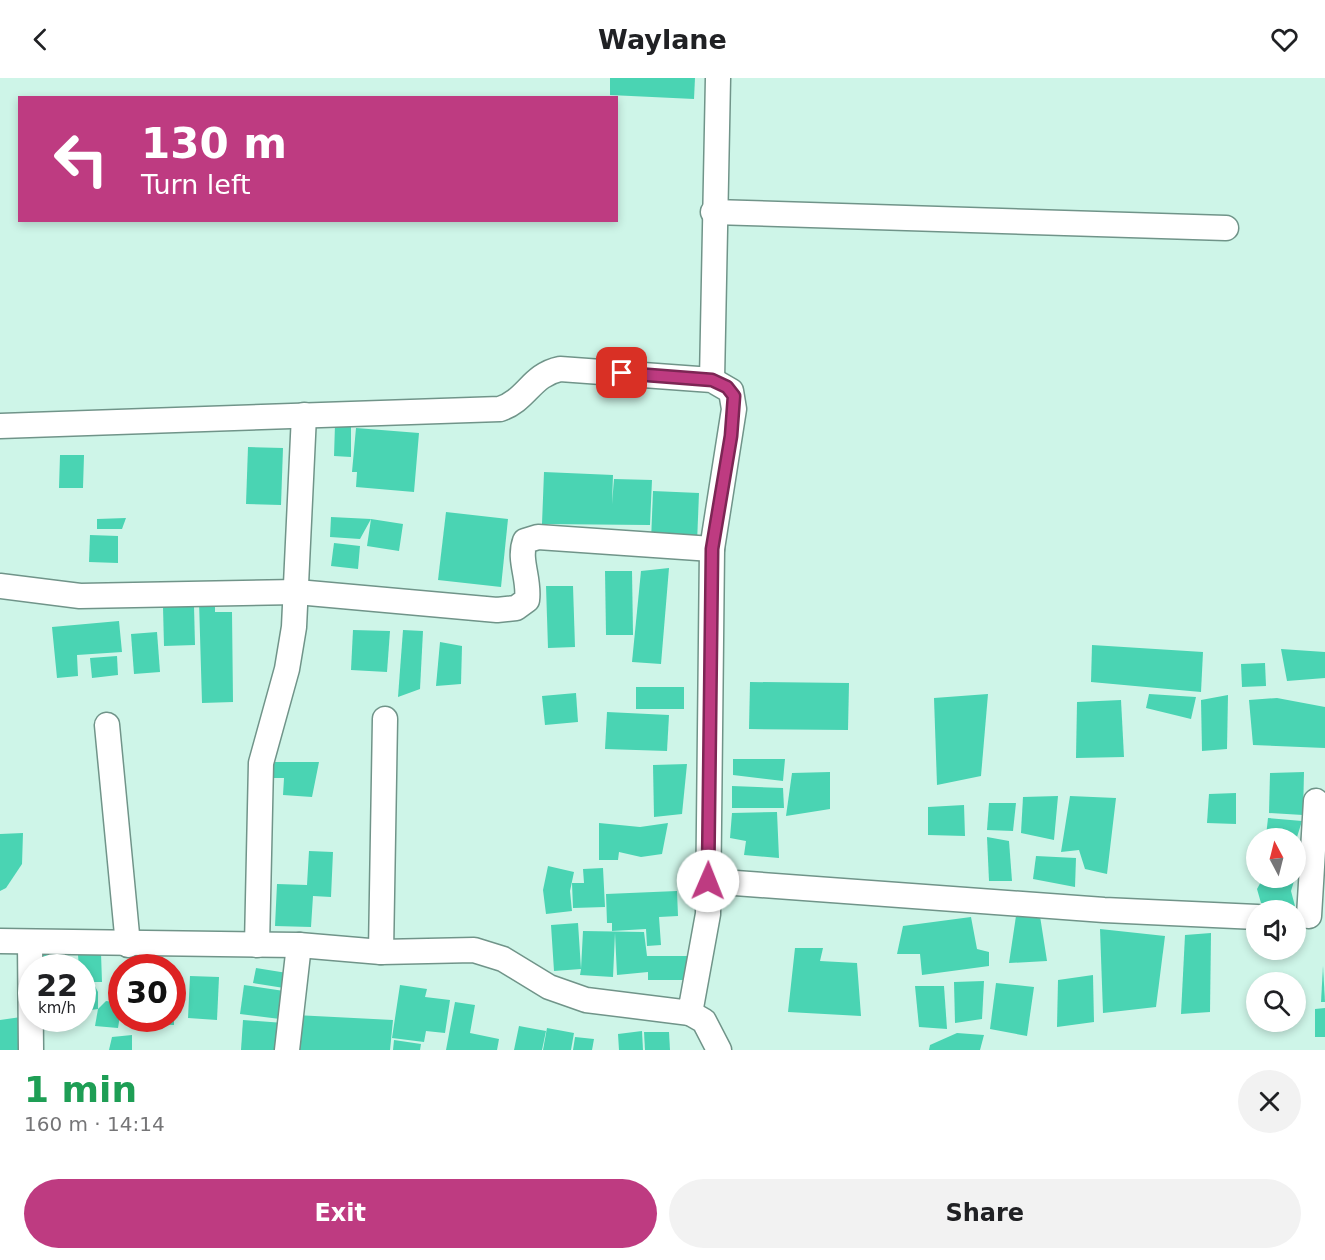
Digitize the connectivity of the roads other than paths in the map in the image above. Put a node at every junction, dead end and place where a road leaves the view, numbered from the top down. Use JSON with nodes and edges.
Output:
{"nodes":[{"id":1,"x":718,"y":78,"type":"edge"},
{"id":2,"x":713,"y":212,"type":"junction"},
{"id":3,"x":1226,"y":228,"type":"dead end"},
{"id":4,"x":712,"y":380,"type":"junction"},
{"id":5,"x":304,"y":415,"type":"junction"},
{"id":6,"x":0,"y":426,"type":"edge"},
{"id":7,"x":712,"y":549,"type":"junction"},
{"id":8,"x":0,"y":586,"type":"edge"},
{"id":9,"x":297,"y":592,"type":"junction"},
{"id":10,"x":385,"y":719,"type":"dead end"},
{"id":11,"x":107,"y":725,"type":"dead end"},
{"id":12,"x":1316,"y":801,"type":"dead end"},
{"id":13,"x":708,"y":881,"type":"junction"},
{"id":14,"x":1246,"y":916,"type":"edge"},
{"id":15,"x":1310,"y":917,"type":"edge"},
{"id":16,"x":0,"y":941,"type":"edge"},
{"id":17,"x":30,"y":943,"type":"junction"},
{"id":18,"x":128,"y":945,"type":"junction"},
{"id":19,"x":257,"y":945,"type":"junction"},
{"id":20,"x":299,"y":945,"type":"junction"},
{"id":21,"x":381,"y":952,"type":"junction"},
{"id":22,"x":690,"y":1013,"type":"junction"},
{"id":23,"x":31,"y":1050,"type":"edge"},
{"id":24,"x":287,"y":1050,"type":"edge"},
{"id":25,"x":718,"y":1050,"type":"edge"}],
"edges":[{"from":1,"to":2,"type":"street"},
{"from":2,"to":3,"type":"street"},
{"from":2,"to":4,"type":"street"},
{"from":4,"to":5,"type":"street"},
{"from":4,"to":7,"type":"street"},
{"from":5,"to":6,"type":"street"},
{"from":5,"to":9,"type":"street"},
{"from":7,"to":9,"type":"street"},
{"from":7,"to":13,"type":"street"},
{"from":8,"to":9,"type":"street"},
{"from":9,"to":19,"type":"street"},
{"from":10,"to":21,"type":"street"},
{"from":11,"to":18,"type":"street"},
{"from":12,"to":15,"type":"street"},
{"from":13,"to":14,"type":"street"},
{"from":13,"to":22,"type":"street"},
{"from":16,"to":17,"type":"street"},
{"from":17,"to":18,"type":"street"},
{"from":17,"to":23,"type":"street"},
{"from":18,"to":19,"type":"street"},
{"from":19,"to":20,"type":"street"},
{"from":20,"to":21,"type":"street"},
{"from":20,"to":24,"type":"street"},
{"from":21,"to":22,"type":"street"},
{"from":22,"to":25,"type":"street"}]}
